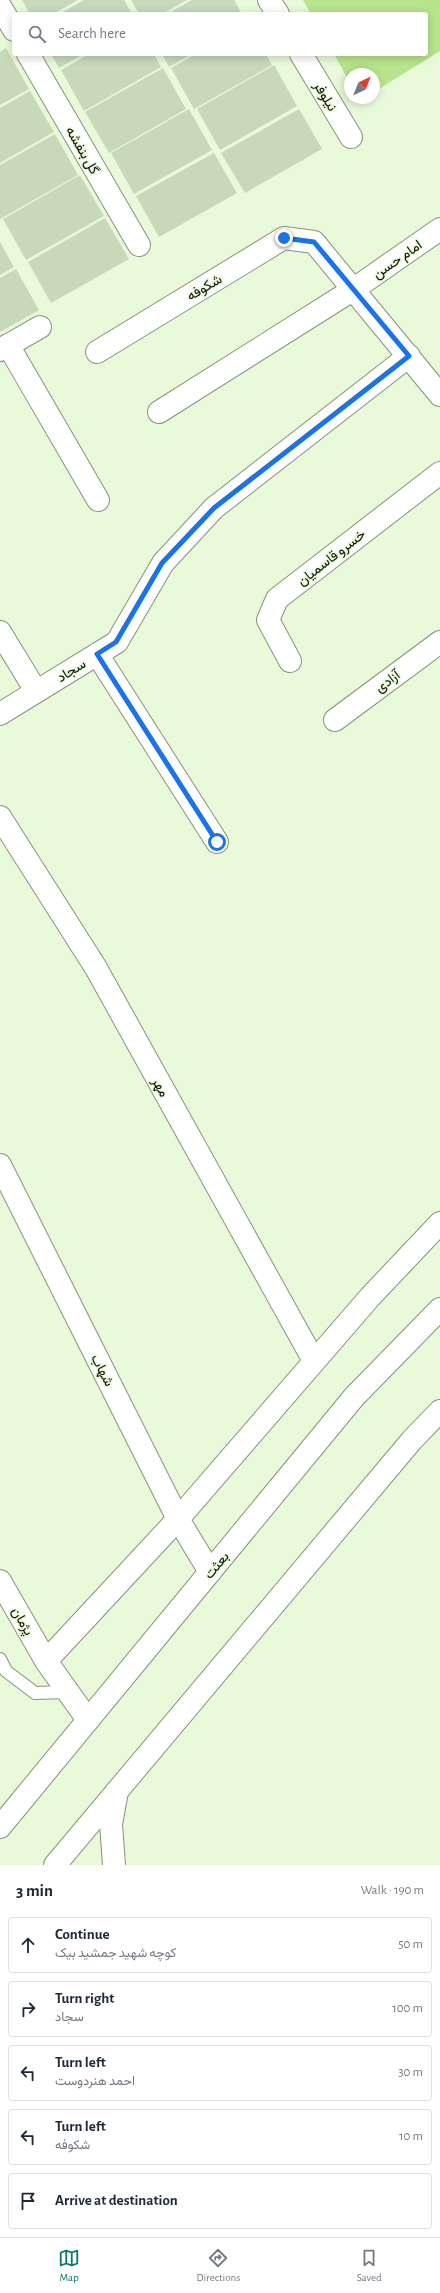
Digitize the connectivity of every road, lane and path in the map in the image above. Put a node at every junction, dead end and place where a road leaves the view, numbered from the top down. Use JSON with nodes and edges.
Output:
{"nodes":[{"id":1,"x":269,"y":0,"type":"edge"},
{"id":2,"x":0,"y":6,"type":"edge"},
{"id":3,"x":277,"y":12,"type":"edge"},
{"id":4,"x":12,"y":27,"type":"edge"},
{"id":5,"x":29,"y":56,"type":"edge"},
{"id":6,"x":302,"y":56,"type":"edge"},
{"id":7,"x":351,"y":137,"type":"dead end"},
{"id":8,"x":440,"y":229,"type":"edge"},
{"id":9,"x":139,"y":245,"type":"dead end"},
{"id":10,"x":354,"y":289,"type":"junction"},
{"id":11,"x":40,"y":327,"type":"dead end"},
{"id":12,"x":4,"y":347,"type":"edge"},
{"id":13,"x":97,"y":352,"type":"dead end"},
{"id":14,"x":409,"y":356,"type":"junction"},
{"id":15,"x":440,"y":395,"type":"edge"},
{"id":16,"x":159,"y":412,"type":"dead end"},
{"id":17,"x":440,"y":473,"type":"edge"},
{"id":18,"x":98,"y":500,"type":"dead end"},
{"id":19,"x":0,"y":632,"type":"edge"},
{"id":20,"x":440,"y":642,"type":"edge"},
{"id":21,"x":97,"y":654,"type":"junction"},
{"id":22,"x":290,"y":661,"type":"dead end"},
{"id":23,"x":36,"y":691,"type":"junction"},
{"id":24,"x":0,"y":714,"type":"edge"},
{"id":25,"x":335,"y":720,"type":"dead end"},
{"id":26,"x":0,"y":817,"type":"edge"},
{"id":27,"x":217,"y":842,"type":"dead end"},
{"id":28,"x":0,"y":1165,"type":"edge"},
{"id":29,"x":440,"y":1223,"type":"edge"},
{"id":30,"x":440,"y":1309,"type":"edge"},
{"id":31,"x":314,"y":1361,"type":"junction"},
{"id":32,"x":440,"y":1411,"type":"edge"},
{"id":33,"x":178,"y":1519,"type":"junction"},
{"id":34,"x":210,"y":1572,"type":"junction"},
{"id":35,"x":0,"y":1581,"type":"edge"},
{"id":36,"x":0,"y":1659,"type":"edge"},
{"id":37,"x":46,"y":1661,"type":"junction"},
{"id":38,"x":68,"y":1692,"type":"junction"},
{"id":39,"x":88,"y":1720,"type":"junction"},
{"id":40,"x":117,"y":1791,"type":"junction"},
{"id":41,"x":0,"y":1827,"type":"edge"},
{"id":42,"x":55,"y":1865,"type":"edge"},
{"id":43,"x":114,"y":1865,"type":"edge"}],
"edges":[{"from":1,"to":3,"type":"street"},
{"from":2,"to":4,"type":"street"},
{"from":5,"to":9,"type":"street","name":"گل بنفشه"},
{"from":6,"to":7,"type":"street","name":"نیلوفر"},
{"from":8,"to":10,"type":"street","name":"امام حسن"},
{"from":10,"to":13,"type":"street","name":"شکوفه"},
{"from":10,"to":14,"type":"street"},
{"from":10,"to":16,"type":"street","name":"امام حسن"},
{"from":11,"to":12,"type":"street"},
{"from":12,"to":18,"type":"street"},
{"from":14,"to":15,"type":"street"},
{"from":14,"to":21,"type":"street","name":"سجاد"},
{"from":17,"to":22,"type":"street","name":"خسرو قاسمیان"},
{"from":19,"to":23,"type":"street"},
{"from":20,"to":25,"type":"street","name":"آزادی"},
{"from":21,"to":23,"type":"street","name":"سجاد"},
{"from":21,"to":27,"type":"street"},
{"from":23,"to":24,"type":"street","name":"سجاد"},
{"from":26,"to":31,"type":"street","name":"مهر"},
{"from":28,"to":33,"type":"street","name":"شهاب"},
{"from":29,"to":31,"type":"street"},
{"from":30,"to":34,"type":"street","name":"بعثت"},
{"from":31,"to":33,"type":"street"},
{"from":32,"to":40,"type":"street"},
{"from":33,"to":34,"type":"street","name":"شهاب"},
{"from":33,"to":37,"type":"street"},
{"from":34,"to":39,"type":"street","name":"بعثت"},
{"from":35,"to":37,"type":"street","name":"پژمان"},
{"from":36,"to":38,"type":"lane"},
{"from":37,"to":38,"type":"street","name":"پژمان"},
{"from":38,"to":39,"type":"street","name":"پژمان"},
{"from":39,"to":41,"type":"street","name":"بعثت"},
{"from":40,"to":42,"type":"street"},
{"from":40,"to":43,"type":"street"}]}
